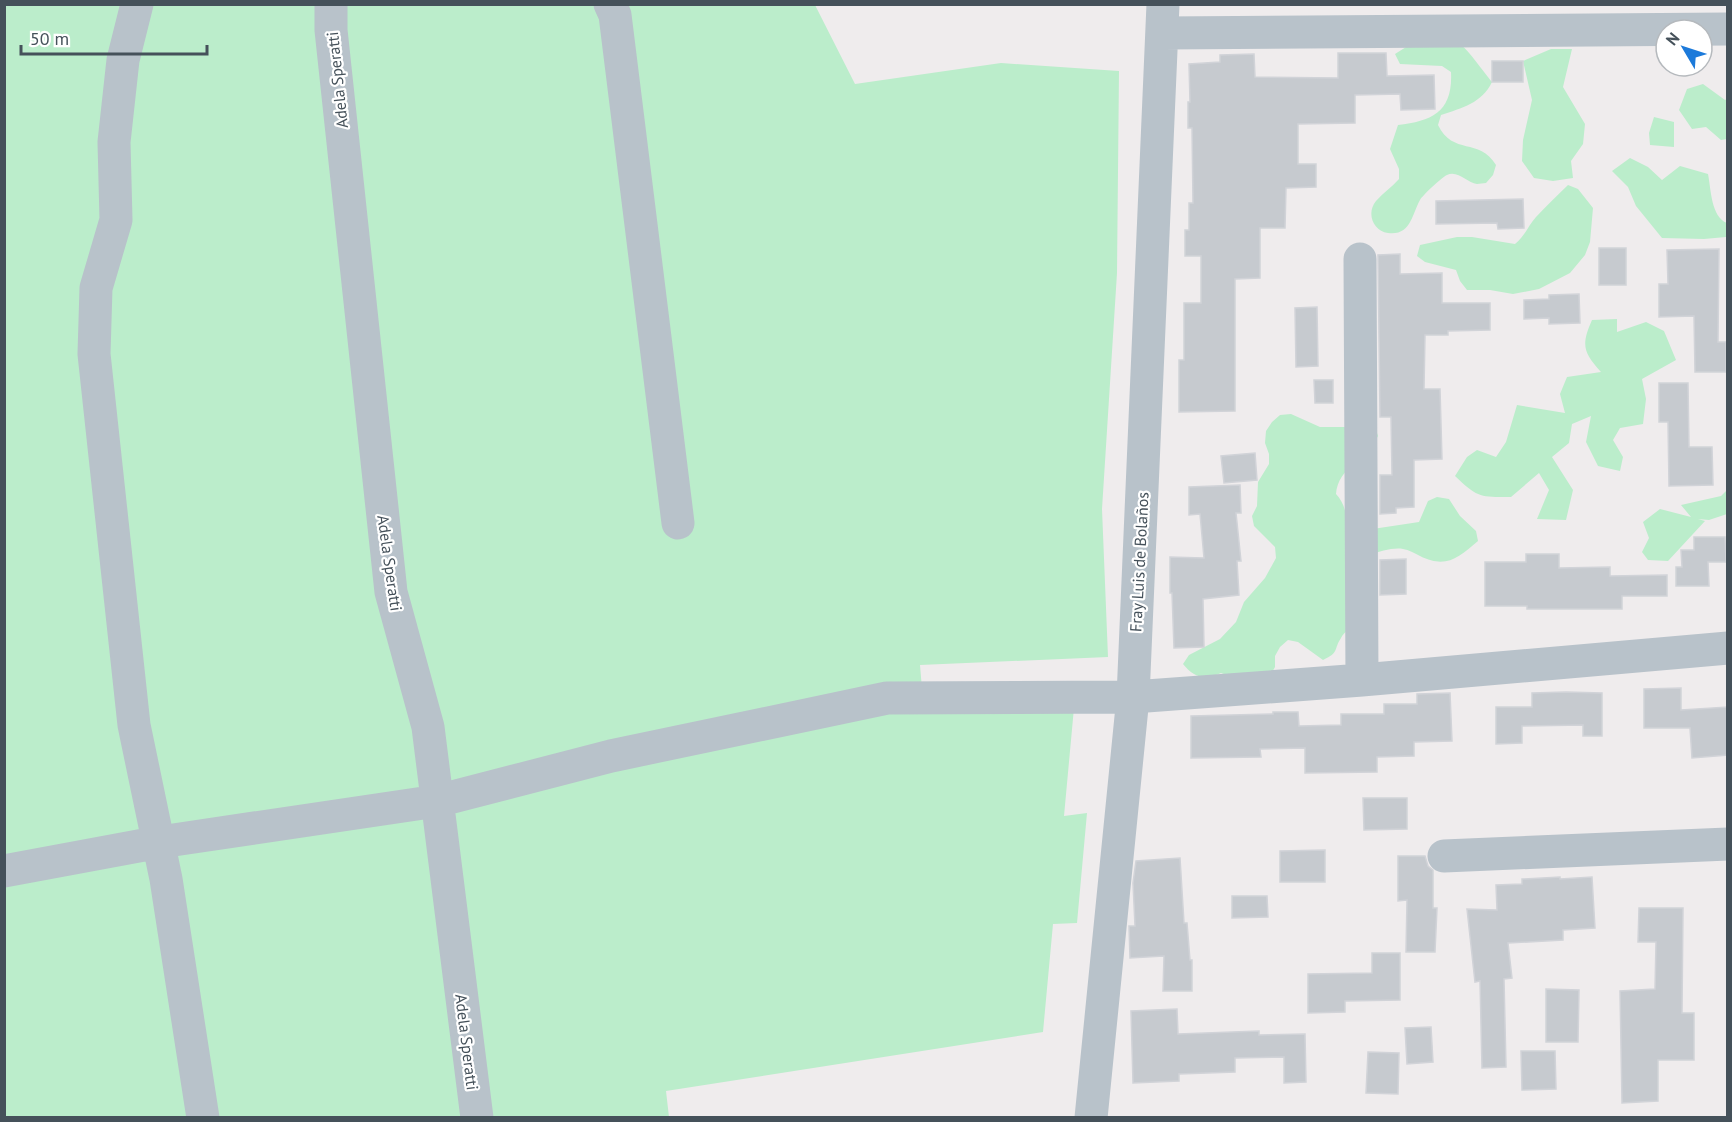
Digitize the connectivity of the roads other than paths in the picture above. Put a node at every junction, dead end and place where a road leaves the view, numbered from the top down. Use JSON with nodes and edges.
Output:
{"nodes":[{"id":1,"x":137,"y":4,"type":"edge"},
{"id":2,"x":331,"y":4,"type":"edge"},
{"id":3,"x":610,"y":4,"type":"edge"},
{"id":4,"x":1163,"y":19,"type":"edge"},
{"id":5,"x":1728,"y":29,"type":"edge"},
{"id":6,"x":1360,"y":259,"type":"dead end"},
{"id":7,"x":678,"y":523,"type":"dead end"},
{"id":8,"x":1728,"y":648,"type":"edge"},
{"id":9,"x":1362,"y":680,"type":"junction"},
{"id":10,"x":1133,"y":696,"type":"junction"},
{"id":11,"x":437,"y":801,"type":"junction"},
{"id":12,"x":160,"y":842,"type":"junction"},
{"id":13,"x":1728,"y":844,"type":"edge"},
{"id":14,"x":1444,"y":856,"type":"dead end"},
{"id":15,"x":4,"y":871,"type":"edge"},
{"id":16,"x":203,"y":1118,"type":"edge"},
{"id":17,"x":477,"y":1118,"type":"edge"},
{"id":18,"x":1090,"y":1118,"type":"edge"}],
"edges":[{"from":1,"to":12,"type":"street"},
{"from":2,"to":11,"type":"street","name":"Adela Speratti"},
{"from":3,"to":7,"type":"street"},
{"from":4,"to":5,"type":"street"},
{"from":4,"to":10,"type":"street","name":"Fray Luis de Bolaños"},
{"from":6,"to":9,"type":"street"},
{"from":8,"to":9,"type":"street"},
{"from":9,"to":10,"type":"street"},
{"from":10,"to":11,"type":"street"},
{"from":10,"to":18,"type":"street","name":"Fray Luis de Bolaños"},
{"from":11,"to":12,"type":"street"},
{"from":11,"to":17,"type":"street","name":"Adela Speratti"},
{"from":12,"to":15,"type":"street"},
{"from":12,"to":16,"type":"street"},
{"from":13,"to":14,"type":"street"}]}
